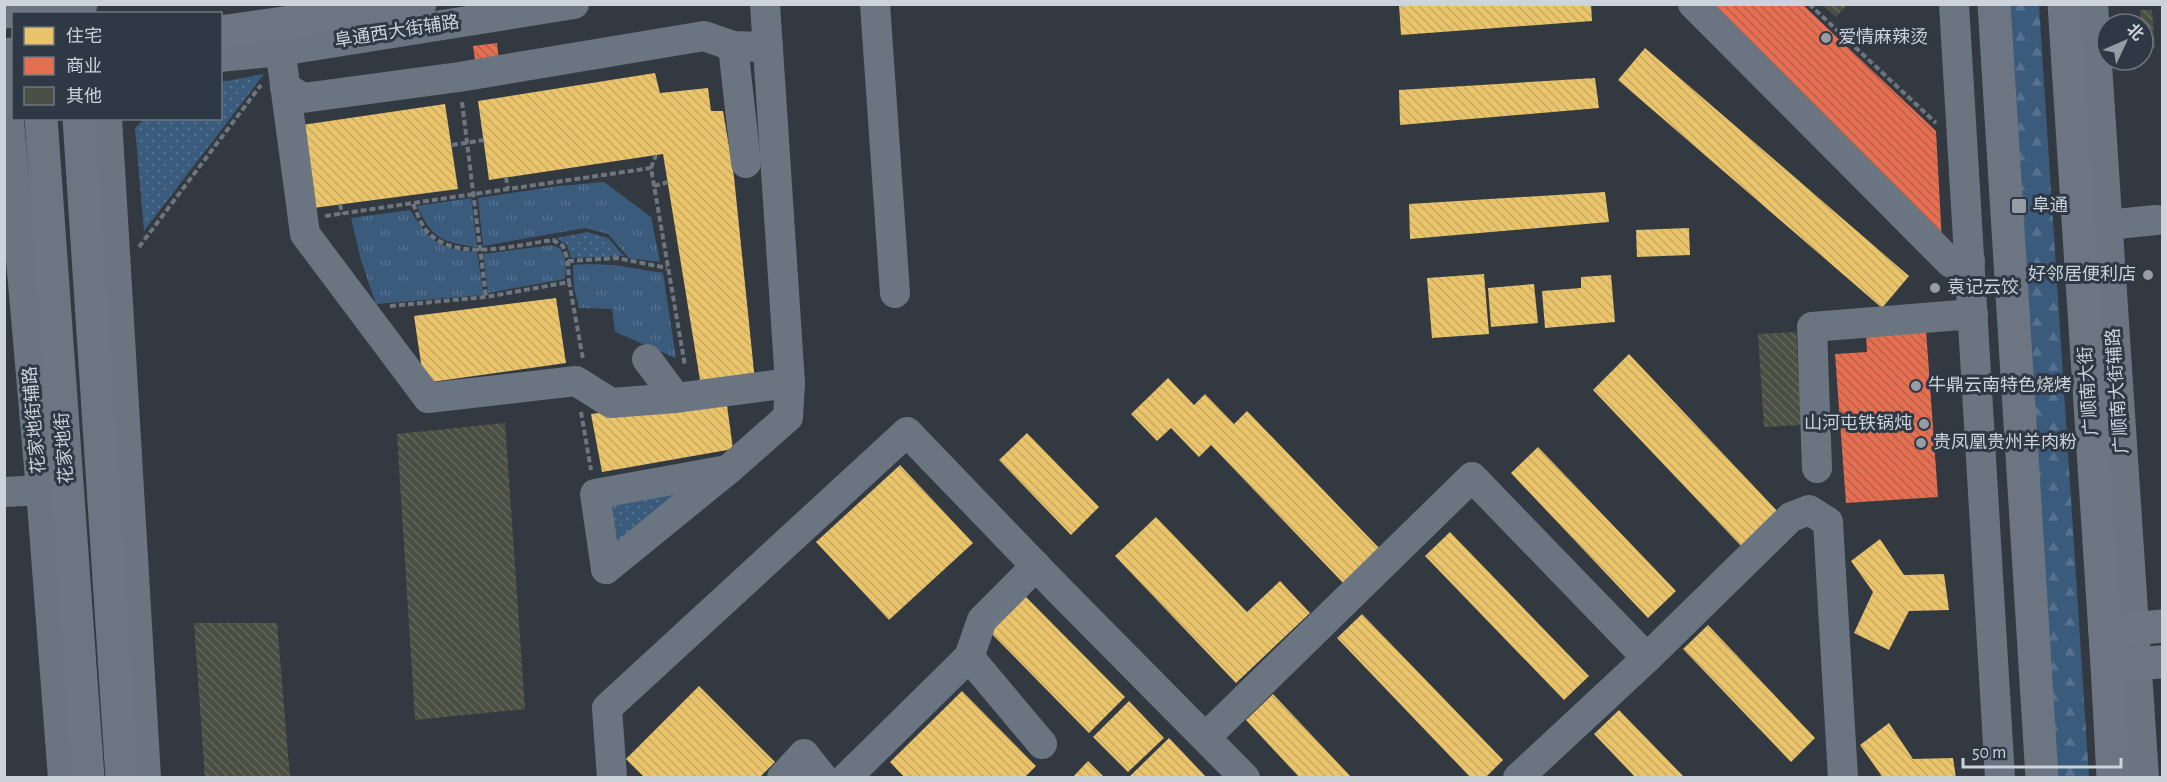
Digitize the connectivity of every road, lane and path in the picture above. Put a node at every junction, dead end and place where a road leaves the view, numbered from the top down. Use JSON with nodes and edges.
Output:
{"nodes":[{"id":1,"x":420,"y":4,"type":"edge"},
{"id":2,"x":574,"y":4,"type":"edge"},
{"id":3,"x":765,"y":4,"type":"edge"},
{"id":4,"x":875,"y":4,"type":"edge"},
{"id":5,"x":1693,"y":4,"type":"edge"},
{"id":6,"x":1809,"y":4,"type":"edge"},
{"id":7,"x":1954,"y":4,"type":"edge"},
{"id":8,"x":76,"y":7,"type":"edge"},
{"id":9,"x":2069,"y":7,"type":"edge"},
{"id":10,"x":1996,"y":9,"type":"edge"},
{"id":11,"x":25,"y":10,"type":"edge"},
{"id":12,"x":222,"y":32,"type":"edge"},
{"id":13,"x":278,"y":38,"type":"junction"},
{"id":14,"x":733,"y":46,"type":"junction"},
{"id":15,"x":768,"y":48,"type":"junction"},
{"id":16,"x":222,"y":56,"type":"edge"},
{"id":17,"x":12,"y":60,"type":"edge"},
{"id":18,"x":7,"y":75,"type":"edge"},
{"id":19,"x":459,"y":77,"type":"junction"},
{"id":20,"x":273,"y":86,"type":"junction"},
{"id":21,"x":12,"y":118,"type":"edge"},
{"id":22,"x":12,"y":120,"type":"edge"},
{"id":23,"x":41,"y":120,"type":"edge"},
{"id":24,"x":79,"y":120,"type":"edge"},
{"id":25,"x":107,"y":120,"type":"edge"},
{"id":26,"x":1944,"y":130,"type":"dead end"},
{"id":27,"x":484,"y":140,"type":"dead end"},
{"id":28,"x":467,"y":142,"type":"junction"},
{"id":29,"x":452,"y":145,"type":"dead end"},
{"id":30,"x":656,"y":155,"type":"dead end"},
{"id":31,"x":651,"y":168,"type":"junction"},
{"id":32,"x":506,"y":177,"type":"dead end"},
{"id":33,"x":668,"y":182,"type":"dead end"},
{"id":34,"x":654,"y":186,"type":"junction"},
{"id":35,"x":508,"y":189,"type":"junction"},
{"id":36,"x":429,"y":193,"type":"dead end"},
{"id":37,"x":473,"y":195,"type":"junction"},
{"id":38,"x":430,"y":201,"type":"junction"},
{"id":39,"x":340,"y":204,"type":"dead end"},
{"id":40,"x":414,"y":204,"type":"junction"},
{"id":41,"x":316,"y":217,"type":"junction"},
{"id":42,"x":2156,"y":220,"type":"dead end"},
{"id":43,"x":2092,"y":227,"type":"junction"},
{"id":44,"x":479,"y":250,"type":"junction"},
{"id":45,"x":135,"y":252,"type":"dead end"},
{"id":46,"x":568,"y":261,"type":"junction"},
{"id":47,"x":1970,"y":261,"type":"junction"},
{"id":48,"x":667,"y":268,"type":"junction"},
{"id":49,"x":569,"y":282,"type":"junction"},
{"id":50,"x":895,"y":293,"type":"dead end"},
{"id":51,"x":486,"y":297,"type":"junction"},
{"id":52,"x":359,"y":309,"type":"junction"},
{"id":53,"x":1973,"y":314,"type":"junction"},
{"id":54,"x":647,"y":359,"type":"dead end"},
{"id":55,"x":582,"y":385,"type":"junction"},
{"id":56,"x":782,"y":385,"type":"junction"},
{"id":57,"x":683,"y":397,"type":"junction"},
{"id":58,"x":1817,"y":468,"type":"dead end"},
{"id":59,"x":729,"y":469,"type":"junction"},
{"id":60,"x":55,"y":489,"type":"junction"},
{"id":61,"x":4,"y":492,"type":"edge"},
{"id":62,"x":595,"y":494,"type":"junction"},
{"id":63,"x":1036,"y":566,"type":"junction"},
{"id":64,"x":2134,"y":629,"type":"edge"},
{"id":65,"x":969,"y":657,"type":"junction"},
{"id":66,"x":1647,"y":658,"type":"junction"},
{"id":67,"x":2135,"y":664,"type":"edge"},
{"id":68,"x":1206,"y":737,"type":"junction"},
{"id":69,"x":1042,"y":744,"type":"dead end"},
{"id":70,"x":63,"y":777,"type":"edge"},
{"id":71,"x":88,"y":777,"type":"edge"},
{"id":72,"x":122,"y":777,"type":"edge"},
{"id":73,"x":146,"y":777,"type":"edge"},
{"id":74,"x":612,"y":777,"type":"edge"},
{"id":75,"x":782,"y":777,"type":"edge"},
{"id":76,"x":823,"y":777,"type":"edge"},
{"id":77,"x":846,"y":777,"type":"edge"},
{"id":78,"x":1245,"y":777,"type":"edge"},
{"id":79,"x":1518,"y":777,"type":"edge"},
{"id":80,"x":1843,"y":777,"type":"edge"},
{"id":81,"x":2000,"y":777,"type":"edge"},
{"id":82,"x":2042,"y":777,"type":"edge"},
{"id":83,"x":2113,"y":777,"type":"edge"},
{"id":84,"x":2144,"y":777,"type":"edge"}],
"edges":[{"from":1,"to":13,"type":"main road"},
{"from":2,"to":13,"type":"street","name":"阜通西大街辅路"},
{"from":3,"to":15,"type":"street"},
{"from":4,"to":50,"type":"street"},
{"from":5,"to":47,"type":"street"},
{"from":6,"to":26,"type":"path"},
{"from":7,"to":47,"type":"street"},
{"from":8,"to":11,"type":"main road"},
{"from":9,"to":43,"type":"main road","name":"广顺南大街"},
{"from":10,"to":82,"type":"main road"},
{"from":12,"to":13,"type":"main road"},
{"from":13,"to":16,"type":"street","name":"阜通西大街辅路"},
{"from":13,"to":20,"type":"street"},
{"from":14,"to":15,"type":"street"},
{"from":14,"to":19,"type":"street"},
{"from":14,"to":56,"type":"street"},
{"from":15,"to":56,"type":"street"},
{"from":17,"to":18,"type":"main road"},
{"from":18,"to":21,"type":"street","name":"花家地街辅路"},
{"from":19,"to":20,"type":"street"},
{"from":19,"to":28,"type":"path"},
{"from":20,"to":41,"type":"street"},
{"from":20,"to":45,"type":"path"},
{"from":22,"to":60,"type":"street","name":"花家地街辅路"},
{"from":23,"to":60,"type":"main road","name":"花家地街"},
{"from":24,"to":72,"type":"main road","name":"花家地街"},
{"from":25,"to":73,"type":"street"},
{"from":27,"to":28,"type":"path"},
{"from":28,"to":29,"type":"path"},
{"from":28,"to":37,"type":"path"},
{"from":30,"to":31,"type":"path"},
{"from":31,"to":34,"type":"path"},
{"from":31,"to":35,"type":"path"},
{"from":32,"to":35,"type":"path"},
{"from":33,"to":34,"type":"path"},
{"from":34,"to":48,"type":"path"},
{"from":35,"to":37,"type":"path"},
{"from":36,"to":38,"type":"path"},
{"from":37,"to":38,"type":"path"},
{"from":37,"to":44,"type":"path"},
{"from":38,"to":40,"type":"path"},
{"from":39,"to":41,"type":"path"},
{"from":40,"to":41,"type":"path"},
{"from":40,"to":44,"type":"path"},
{"from":41,"to":52,"type":"street"},
{"from":42,"to":43,"type":"street"},
{"from":43,"to":64,"type":"main road","name":"广顺南大街"},
{"from":44,"to":46,"type":"path"},
{"from":44,"to":51,"type":"path"},
{"from":46,"to":48,"type":"path"},
{"from":46,"to":49,"type":"path"},
{"from":47,"to":53,"type":"street"},
{"from":48,"to":57,"type":"path"},
{"from":49,"to":51,"type":"path"},
{"from":49,"to":55,"type":"path"},
{"from":51,"to":52,"type":"path"},
{"from":52,"to":55,"type":"street"},
{"from":53,"to":58,"type":"street"},
{"from":53,"to":81,"type":"street"},
{"from":54,"to":57,"type":"street"},
{"from":55,"to":57,"type":"street"},
{"from":55,"to":62,"type":"path"},
{"from":56,"to":57,"type":"street"},
{"from":56,"to":59,"type":"street"},
{"from":59,"to":62,"type":"street"},
{"from":59,"to":62,"type":"street"},
{"from":60,"to":61,"type":"street"},
{"from":60,"to":70,"type":"street","name":"花家地街辅路"},
{"from":60,"to":71,"type":"main road","name":"花家地街"},
{"from":63,"to":65,"type":"street"},
{"from":63,"to":68,"type":"street"},
{"from":63,"to":74,"type":"street"},
{"from":64,"to":67,"type":"main road","name":"广顺南大街"},
{"from":65,"to":69,"type":"street"},
{"from":65,"to":77,"type":"street"},
{"from":66,"to":68,"type":"street"},
{"from":66,"to":79,"type":"street"},
{"from":66,"to":80,"type":"street"},
{"from":67,"to":83,"type":"main road","name":"广顺南大街"},
{"from":67,"to":84,"type":"street"},
{"from":68,"to":78,"type":"street"},
{"from":75,"to":76,"type":"street"}]}
